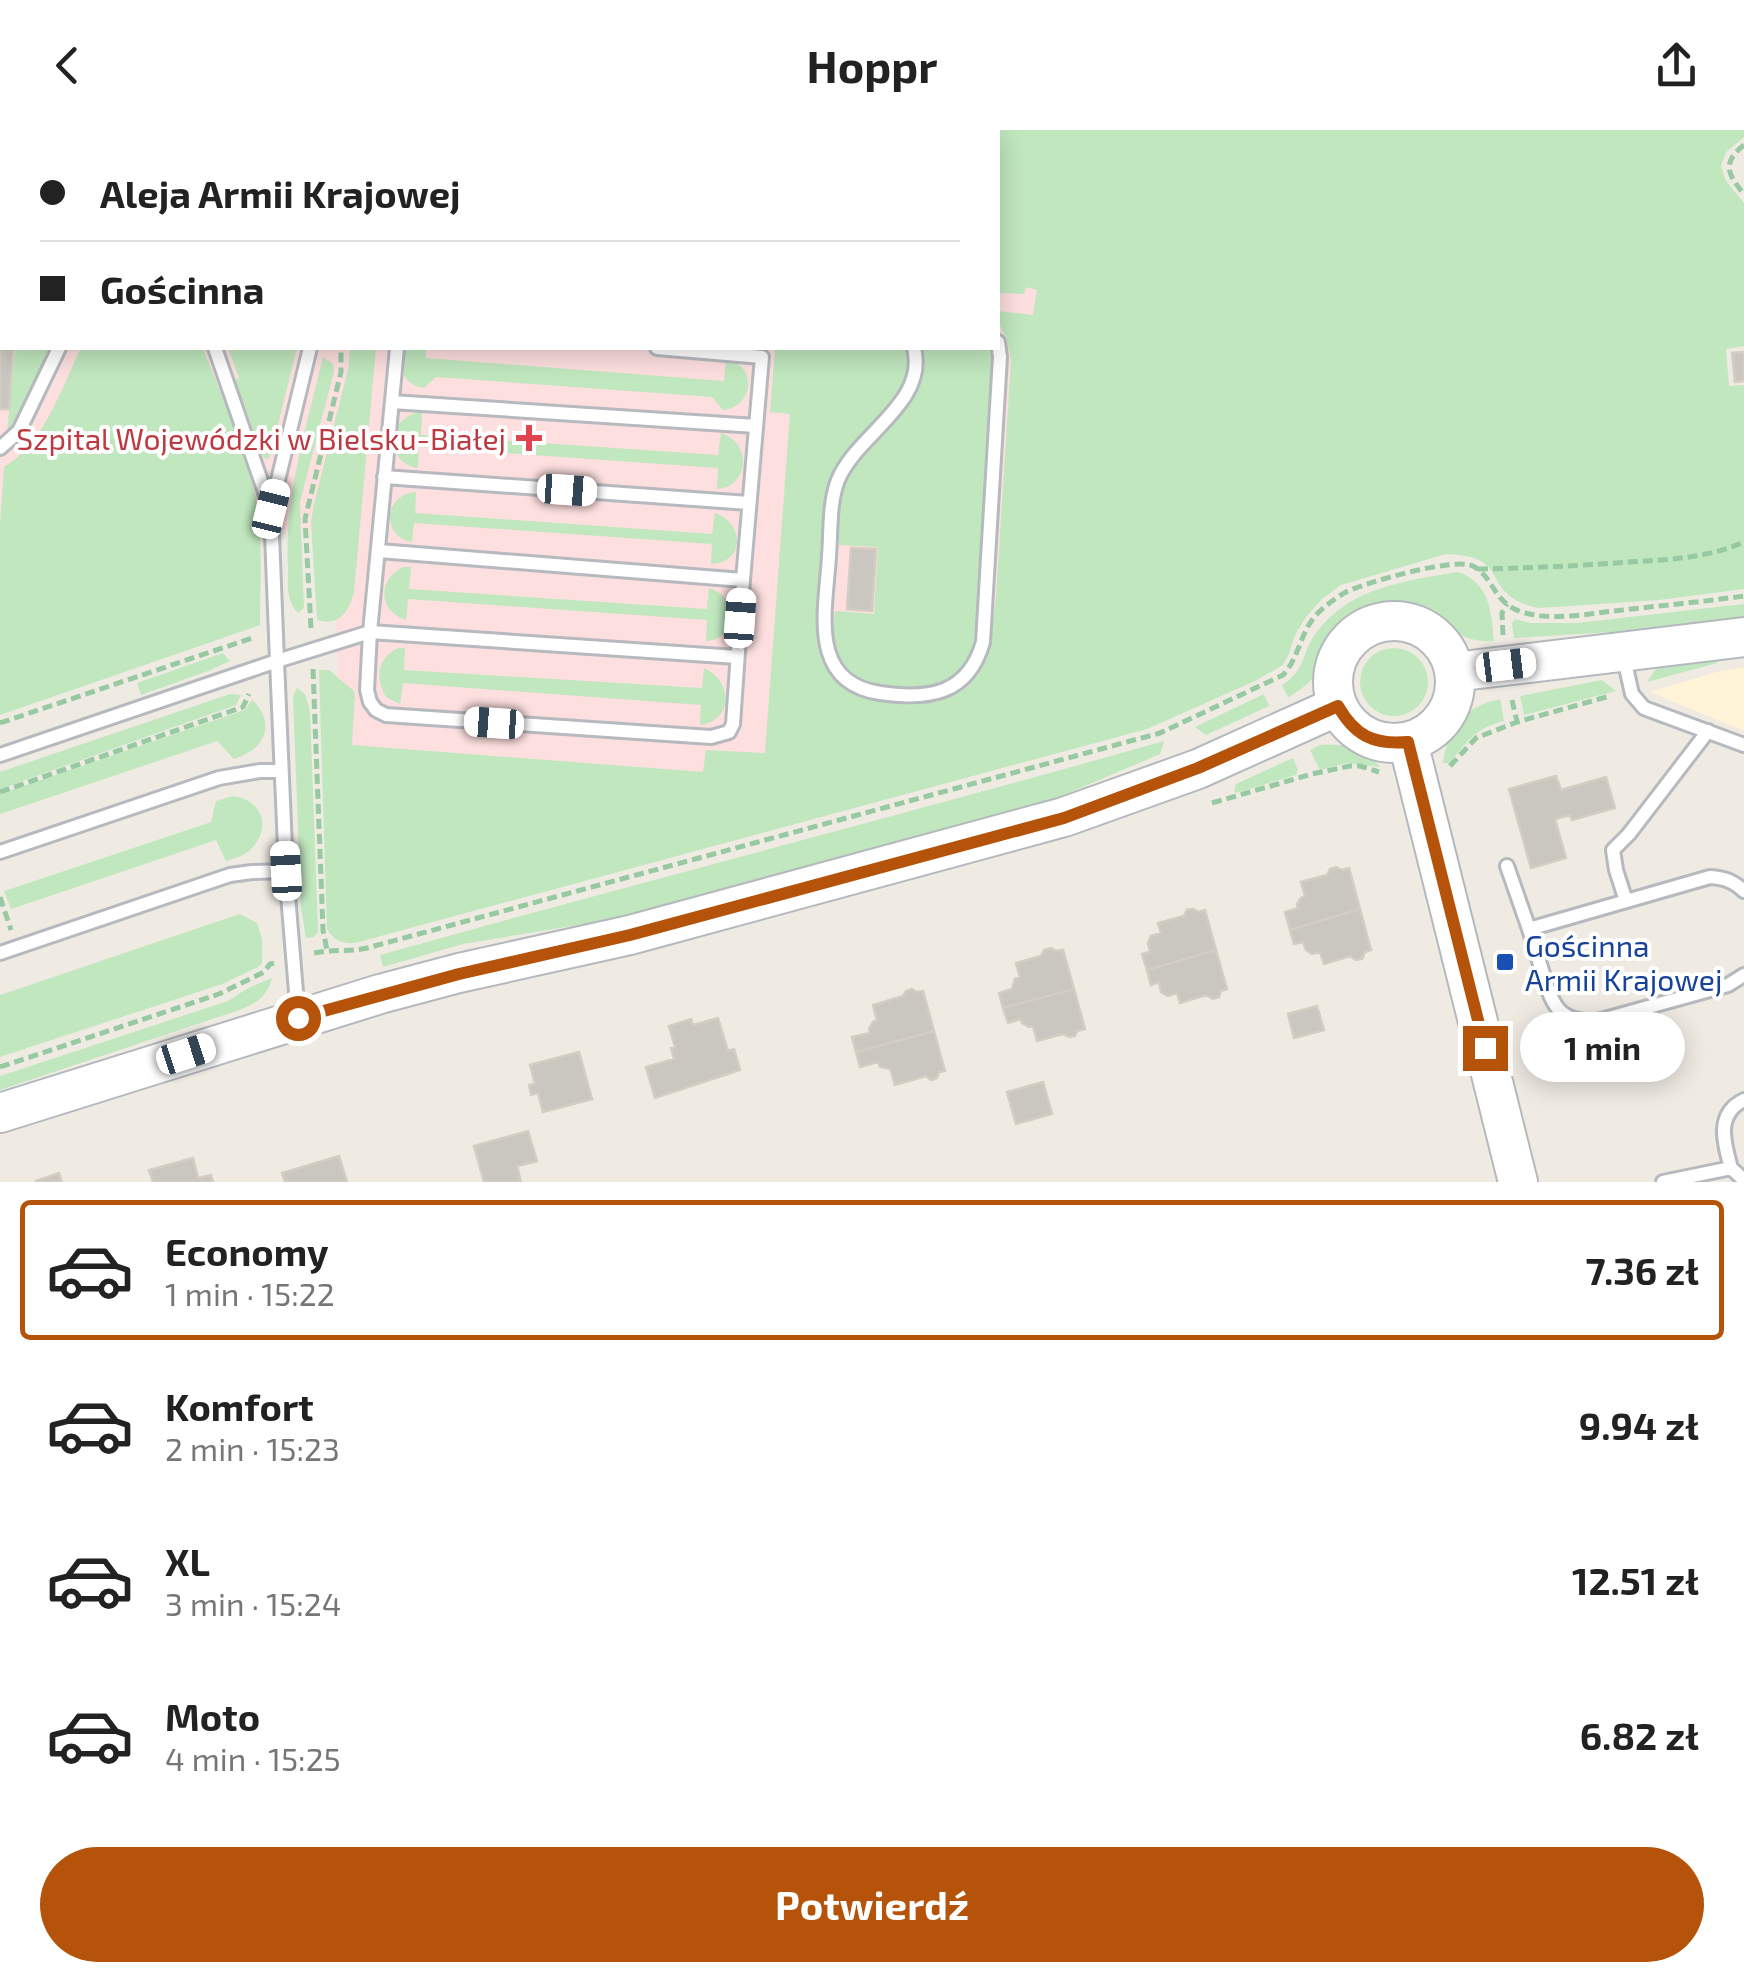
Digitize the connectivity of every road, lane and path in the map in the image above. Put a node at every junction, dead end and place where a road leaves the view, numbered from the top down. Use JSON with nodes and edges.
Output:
{"nodes":[{"id":1,"x":1744,"y":144,"type":"edge"},
{"id":2,"x":1744,"y":194,"type":"edge"},
{"id":3,"x":58,"y":350,"type":"edge"},
{"id":4,"x":216,"y":350,"type":"edge"},
{"id":5,"x":310,"y":350,"type":"edge"},
{"id":6,"x":397,"y":350,"type":"edge"},
{"id":7,"x":710,"y":350,"type":"edge"},
{"id":8,"x":914,"y":350,"type":"edge"},
{"id":9,"x":999,"y":350,"type":"edge"},
{"id":10,"x":762,"y":352,"type":"edge"},
{"id":11,"x":392,"y":402,"type":"junction"},
{"id":12,"x":756,"y":426,"type":"junction"},
{"id":13,"x":0,"y":448,"type":"edge"},
{"id":14,"x":384,"y":478,"type":"junction"},
{"id":15,"x":750,"y":503,"type":"junction"},
{"id":16,"x":271,"y":509,"type":"junction"},
{"id":17,"x":1744,"y":542,"type":"edge"},
{"id":18,"x":378,"y":552,"type":"junction"},
{"id":19,"x":1478,"y":569,"type":"junction"},
{"id":20,"x":743,"y":580,"type":"junction"},
{"id":21,"x":1744,"y":596,"type":"edge"},
{"id":22,"x":276,"y":630,"type":"junction"},
{"id":23,"x":370,"y":632,"type":"junction"},
{"id":24,"x":1744,"y":637,"type":"edge"},
{"id":25,"x":1622,"y":651,"type":"junction"},
{"id":26,"x":737,"y":657,"type":"junction"},
{"id":27,"x":277,"y":661,"type":"junction"},
{"id":28,"x":248,"y":671,"type":"junction"},
{"id":29,"x":1454,"y":672,"type":"junction"},
{"id":30,"x":1631,"y":690,"type":"junction"},
{"id":31,"x":1338,"y":706,"type":"junction"},
{"id":32,"x":0,"y":724,"type":"edge"},
{"id":33,"x":1708,"y":732,"type":"junction"},
{"id":34,"x":1408,"y":742,"type":"junction"},
{"id":35,"x":1744,"y":745,"type":"edge"},
{"id":36,"x":0,"y":755,"type":"edge"},
{"id":37,"x":1448,"y":768,"type":"dead end"},
{"id":38,"x":281,"y":771,"type":"junction"},
{"id":39,"x":1312,"y":774,"type":"dead end"},
{"id":40,"x":1386,"y":778,"type":"dead end"},
{"id":41,"x":0,"y":792,"type":"edge"},
{"id":42,"x":0,"y":852,"type":"edge"},
{"id":43,"x":1507,"y":866,"type":"dead end"},
{"id":44,"x":286,"y":871,"type":"junction"},
{"id":45,"x":1744,"y":891,"type":"edge"},
{"id":46,"x":0,"y":897,"type":"edge"},
{"id":47,"x":1626,"y":901,"type":"junction"},
{"id":48,"x":1529,"y":929,"type":"junction"},
{"id":49,"x":17,"y":948,"type":"junction"},
{"id":50,"x":0,"y":953,"type":"edge"},
{"id":51,"x":310,"y":954,"type":"dead end"},
{"id":52,"x":276,"y":962,"type":"dead end"},
{"id":53,"x":1744,"y":975,"type":"edge"},
{"id":54,"x":298,"y":1018,"type":"junction"},
{"id":55,"x":0,"y":1067,"type":"edge"},
{"id":56,"x":1744,"y":1100,"type":"edge"},
{"id":57,"x":0,"y":1113,"type":"edge"},
{"id":58,"x":1731,"y":1168,"type":"junction"},
{"id":59,"x":1744,"y":1180,"type":"edge"},
{"id":60,"x":1518,"y":1182,"type":"edge"},
{"id":61,"x":1663,"y":1182,"type":"edge"}],
"edges":[{"from":1,"to":2,"type":"path"},
{"from":3,"to":13,"type":"lane"},
{"from":4,"to":16,"type":"lane"},
{"from":5,"to":16,"type":"lane"},
{"from":6,"to":11,"type":"lane"},
{"from":7,"to":10,"type":"lane"},
{"from":8,"to":9,"type":"lane"},
{"from":10,"to":12,"type":"lane"},
{"from":11,"to":12,"type":"lane"},
{"from":11,"to":14,"type":"lane"},
{"from":12,"to":15,"type":"lane"},
{"from":14,"to":15,"type":"lane"},
{"from":14,"to":18,"type":"lane"},
{"from":15,"to":20,"type":"lane"},
{"from":16,"to":22,"type":"lane"},
{"from":17,"to":19,"type":"path"},
{"from":18,"to":20,"type":"lane"},
{"from":18,"to":23,"type":"lane"},
{"from":19,"to":21,"type":"path"},
{"from":19,"to":51,"type":"path"},
{"from":20,"to":26,"type":"lane"},
{"from":22,"to":27,"type":"lane"},
{"from":22,"to":32,"type":"path"},
{"from":23,"to":26,"type":"lane"},
{"from":23,"to":26,"type":"lane"},
{"from":23,"to":27,"type":"lane"},
{"from":24,"to":25,"type":"street"},
{"from":25,"to":29,"type":"street"},
{"from":25,"to":30,"type":"lane"},
{"from":27,"to":28,"type":"lane"},
{"from":27,"to":38,"type":"lane"},
{"from":28,"to":36,"type":"lane"},
{"from":28,"to":41,"type":"path"},
{"from":29,"to":31,"type":"street"},
{"from":29,"to":34,"type":"street"},
{"from":30,"to":33,"type":"lane"},
{"from":30,"to":37,"type":"path"},
{"from":31,"to":34,"type":"street"},
{"from":31,"to":54,"type":"street"},
{"from":33,"to":35,"type":"lane"},
{"from":33,"to":47,"type":"lane"},
{"from":34,"to":60,"type":"street"},
{"from":38,"to":42,"type":"lane"},
{"from":38,"to":44,"type":"lane"},
{"from":39,"to":40,"type":"path"},
{"from":43,"to":48,"type":"lane"},
{"from":44,"to":49,"type":"lane"},
{"from":44,"to":54,"type":"lane"},
{"from":45,"to":47,"type":"lane"},
{"from":46,"to":49,"type":"path"},
{"from":47,"to":48,"type":"lane"},
{"from":48,"to":53,"type":"lane"},
{"from":49,"to":50,"type":"lane"},
{"from":52,"to":55,"type":"path"},
{"from":54,"to":57,"type":"street"},
{"from":56,"to":58,"type":"lane"},
{"from":58,"to":59,"type":"lane"},
{"from":58,"to":61,"type":"lane"}]}
